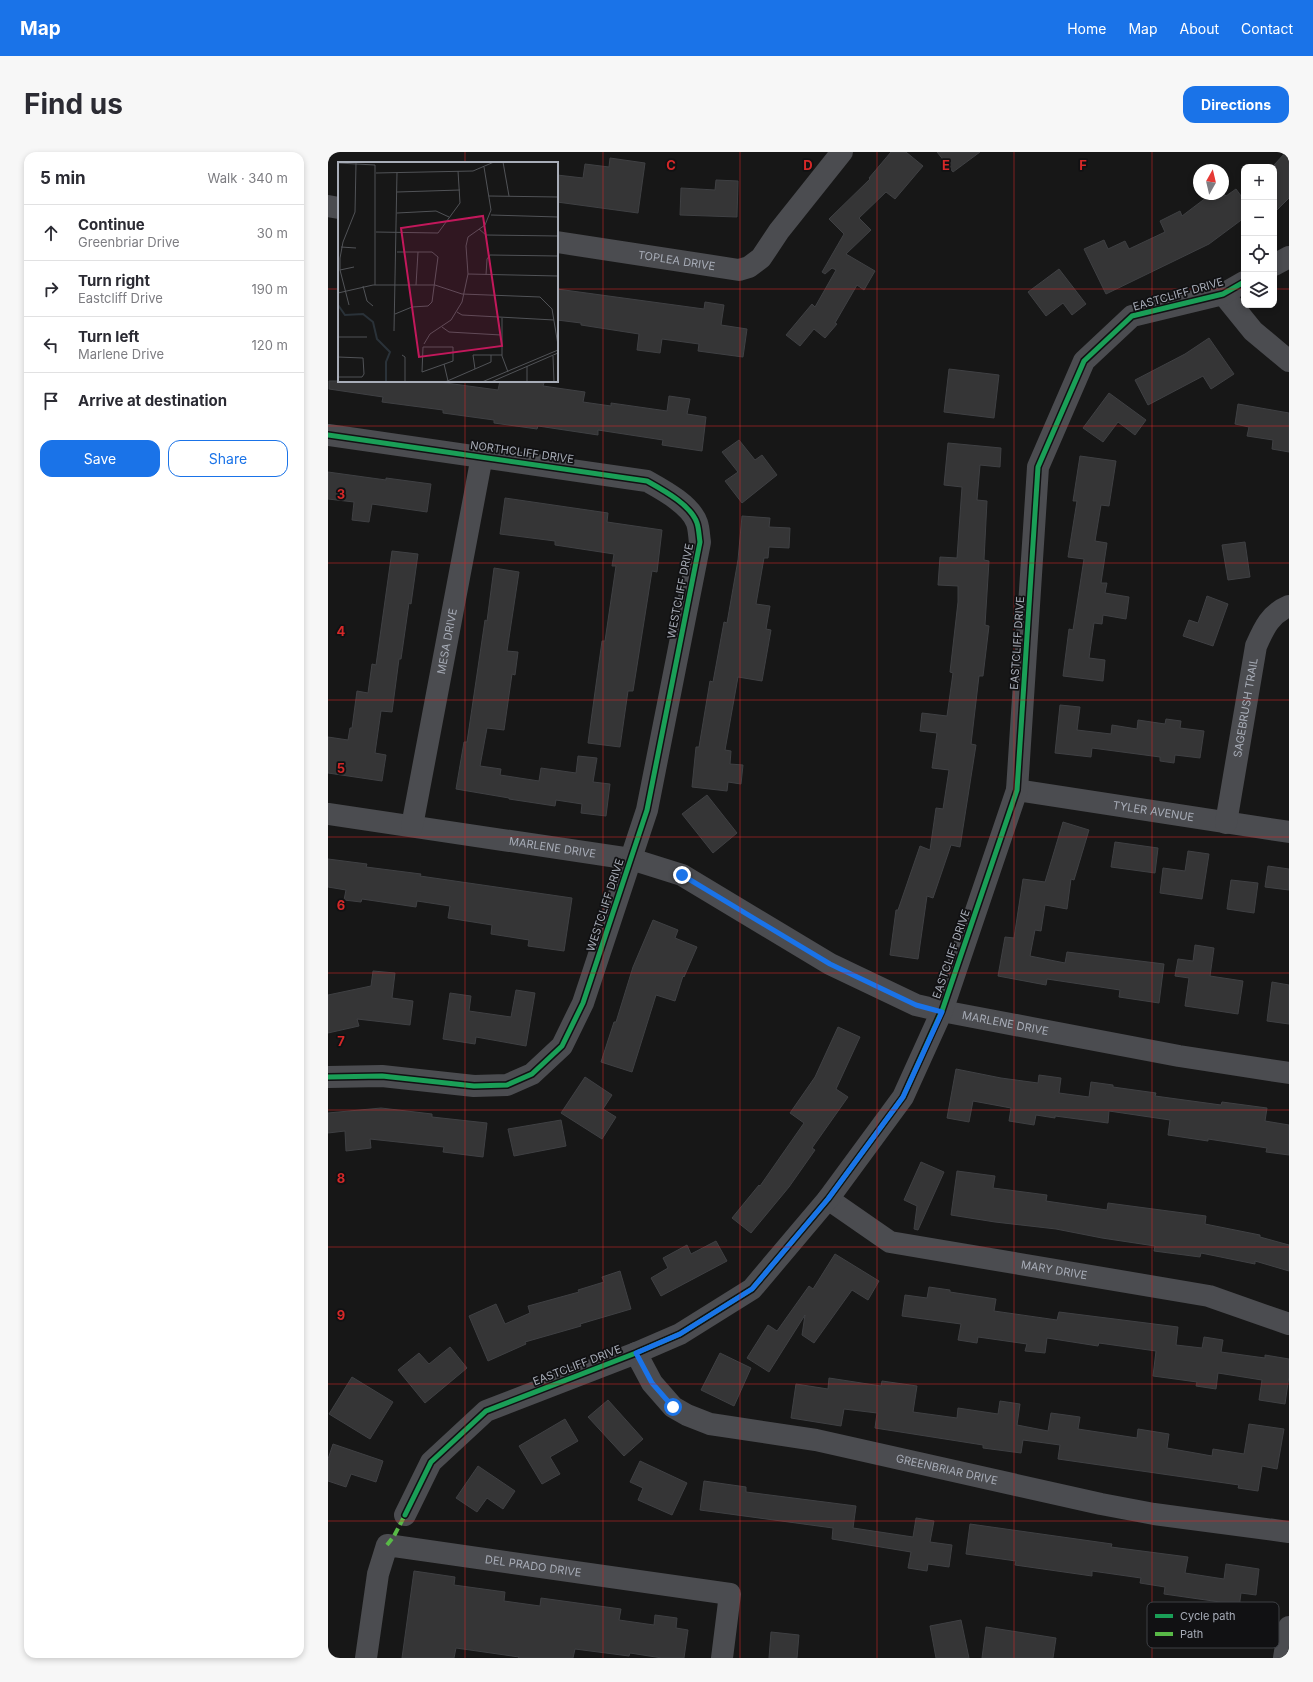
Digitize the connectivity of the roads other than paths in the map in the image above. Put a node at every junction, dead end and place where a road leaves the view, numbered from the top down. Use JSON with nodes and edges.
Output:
{"nodes":[{"id":1,"x":842,"y":152,"type":"edge"},
{"id":2,"x":328,"y":206,"type":"edge"},
{"id":3,"x":338,"y":208,"type":"edge"},
{"id":4,"x":558,"y":242,"type":"edge"},
{"id":5,"x":1289,"y":257,"type":"edge"},
{"id":6,"x":1277,"y":263,"type":"edge"},
{"id":7,"x":1241,"y":284,"type":"edge"},
{"id":8,"x":1223,"y":294,"type":"junction"},
{"id":9,"x":1289,"y":361,"type":"edge"},
{"id":10,"x":328,"y":435,"type":"edge"},
{"id":11,"x":482,"y":456,"type":"junction"},
{"id":12,"x":697,"y":523,"type":"joint"},
{"id":13,"x":1289,"y":606,"type":"edge"},
{"id":14,"x":1017,"y":790,"type":"junction"},
{"id":15,"x":328,"y":814,"type":"edge"},
{"id":16,"x":1226,"y":823,"type":"junction"},
{"id":17,"x":412,"y":826,"type":"junction"},
{"id":18,"x":1289,"y":832,"type":"edge"},
{"id":19,"x":631,"y":859,"type":"junction"},
{"id":20,"x":942,"y":1012,"type":"junction"},
{"id":21,"x":1289,"y":1073,"type":"edge"},
{"id":22,"x":328,"y":1077,"type":"edge"},
{"id":23,"x":828,"y":1199,"type":"junction"},
{"id":24,"x":1289,"y":1324,"type":"edge"},
{"id":25,"x":636,"y":1353,"type":"junction"},
{"id":26,"x":405,"y":1515,"type":"dead end"},
{"id":27,"x":1289,"y":1532,"type":"edge"},
{"id":28,"x":1289,"y":1627,"type":"edge"},
{"id":29,"x":366,"y":1658,"type":"edge"},
{"id":30,"x":722,"y":1658,"type":"edge"},
{"id":31,"x":1284,"y":1658,"type":"edge"}],
"edges":[{"from":1,"to":4,"type":"street","name":"TOPLEA DRIVE"},
{"from":2,"to":3,"type":"street"},
{"from":5,"to":6,"type":"street"},
{"from":7,"to":8,"type":"street","name":"EASTCLIFF DRIVE"},
{"from":8,"to":9,"type":"street"},
{"from":8,"to":14,"type":"street","name":"EASTCLIFF DRIVE"},
{"from":10,"to":11,"type":"street","name":"NORTHCLIFF DRIVE"},
{"from":11,"to":12,"type":"street","name":"NORTHCLIFF DRIVE"},
{"from":11,"to":17,"type":"street","name":"MESA DRIVE"},
{"from":12,"to":19,"type":"street","name":"WESTCLIFF DRIVE"},
{"from":13,"to":16,"type":"street","name":"SAGEBRUSH TRAIL"},
{"from":14,"to":16,"type":"street","name":"TYLER AVENUE"},
{"from":14,"to":20,"type":"street","name":"EASTCLIFF DRIVE"},
{"from":15,"to":17,"type":"street","name":"MARLENE DRIVE"},
{"from":16,"to":18,"type":"street","name":"TYLER AVENUE"},
{"from":17,"to":19,"type":"street","name":"MARLENE DRIVE"},
{"from":19,"to":20,"type":"street","name":"MARLENE DRIVE"},
{"from":19,"to":22,"type":"street","name":"WESTCLIFF DRIVE"},
{"from":20,"to":21,"type":"street","name":"MARLENE DRIVE"},
{"from":20,"to":23,"type":"street","name":"EASTCLIFF DRIVE"},
{"from":23,"to":24,"type":"street","name":"MARY DRIVE"},
{"from":23,"to":25,"type":"street","name":"EASTCLIFF DRIVE"},
{"from":25,"to":26,"type":"street","name":"EASTCLIFF DRIVE"},
{"from":25,"to":27,"type":"street","name":"GREENBRIAR DRIVE"},
{"from":28,"to":31,"type":"street"},
{"from":29,"to":30,"type":"street","name":"DEL PRADO DRIVE"}]}
